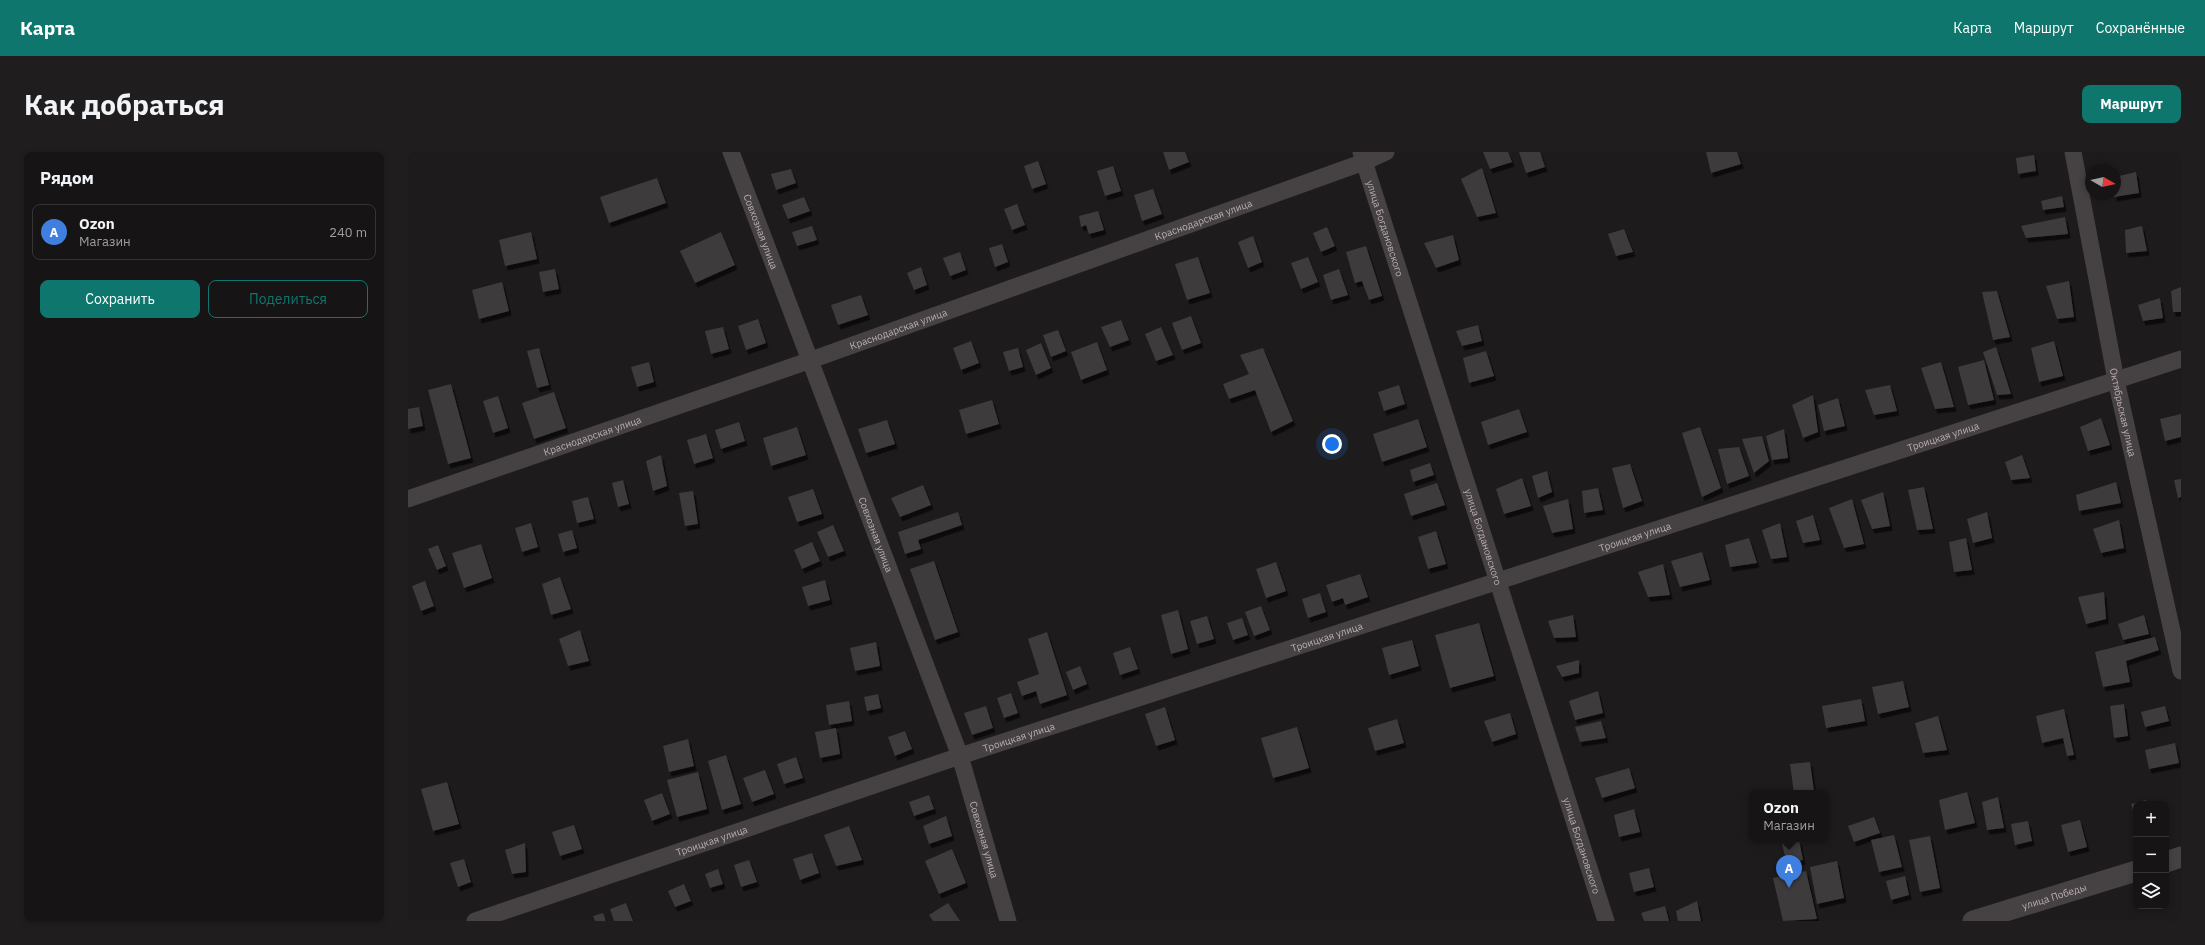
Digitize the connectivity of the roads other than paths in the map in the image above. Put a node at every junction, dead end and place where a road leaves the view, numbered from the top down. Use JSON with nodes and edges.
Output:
{"nodes":[{"id":1,"x":731,"y":152,"type":"edge"},
{"id":2,"x":1386,"y":152,"type":"edge"},
{"id":3,"x":2073,"y":152,"type":"edge"},
{"id":4,"x":1363,"y":157,"type":"edge"},
{"id":5,"x":2181,"y":359,"type":"edge"},
{"id":6,"x":811,"y":360,"type":"junction"},
{"id":7,"x":2116,"y":380,"type":"junction"},
{"id":8,"x":408,"y":498,"type":"edge"},
{"id":9,"x":1496,"y":580,"type":"junction"},
{"id":10,"x":2181,"y":671,"type":"edge"},
{"id":11,"x":960,"y":756,"type":"junction"},
{"id":12,"x":2181,"y":858,"type":"edge"},
{"id":13,"x":2169,"y":861,"type":"edge"},
{"id":14,"x":2133,"y":872,"type":"edge"},
{"id":15,"x":475,"y":921,"type":"edge"},
{"id":16,"x":1008,"y":921,"type":"edge"},
{"id":17,"x":1606,"y":921,"type":"edge"},
{"id":18,"x":1973,"y":921,"type":"edge"}],
"edges":[{"from":1,"to":6,"type":"street","name":"Совхозная улица"},
{"from":2,"to":4,"type":"street","name":"Краснодарская улица"},
{"from":3,"to":7,"type":"street","name":"Октябрьская улица"},
{"from":4,"to":6,"type":"street","name":"Краснодарская улица"},
{"from":4,"to":9,"type":"street","name":"улица Богдановского"},
{"from":5,"to":7,"type":"street","name":"Троицкая улица"},
{"from":6,"to":8,"type":"street","name":"Краснодарская улица"},
{"from":6,"to":11,"type":"street","name":"Совхозная улица"},
{"from":7,"to":9,"type":"street","name":"Троицкая улица"},
{"from":7,"to":10,"type":"street","name":"Октябрьская улица"},
{"from":9,"to":11,"type":"street","name":"Троицкая улица"},
{"from":9,"to":17,"type":"street","name":"улица Богдановского"},
{"from":11,"to":15,"type":"street","name":"Троицкая улица"},
{"from":11,"to":16,"type":"street","name":"Совхозная улица"},
{"from":12,"to":13,"type":"street"},
{"from":14,"to":18,"type":"street","name":"улица Победы"}]}
